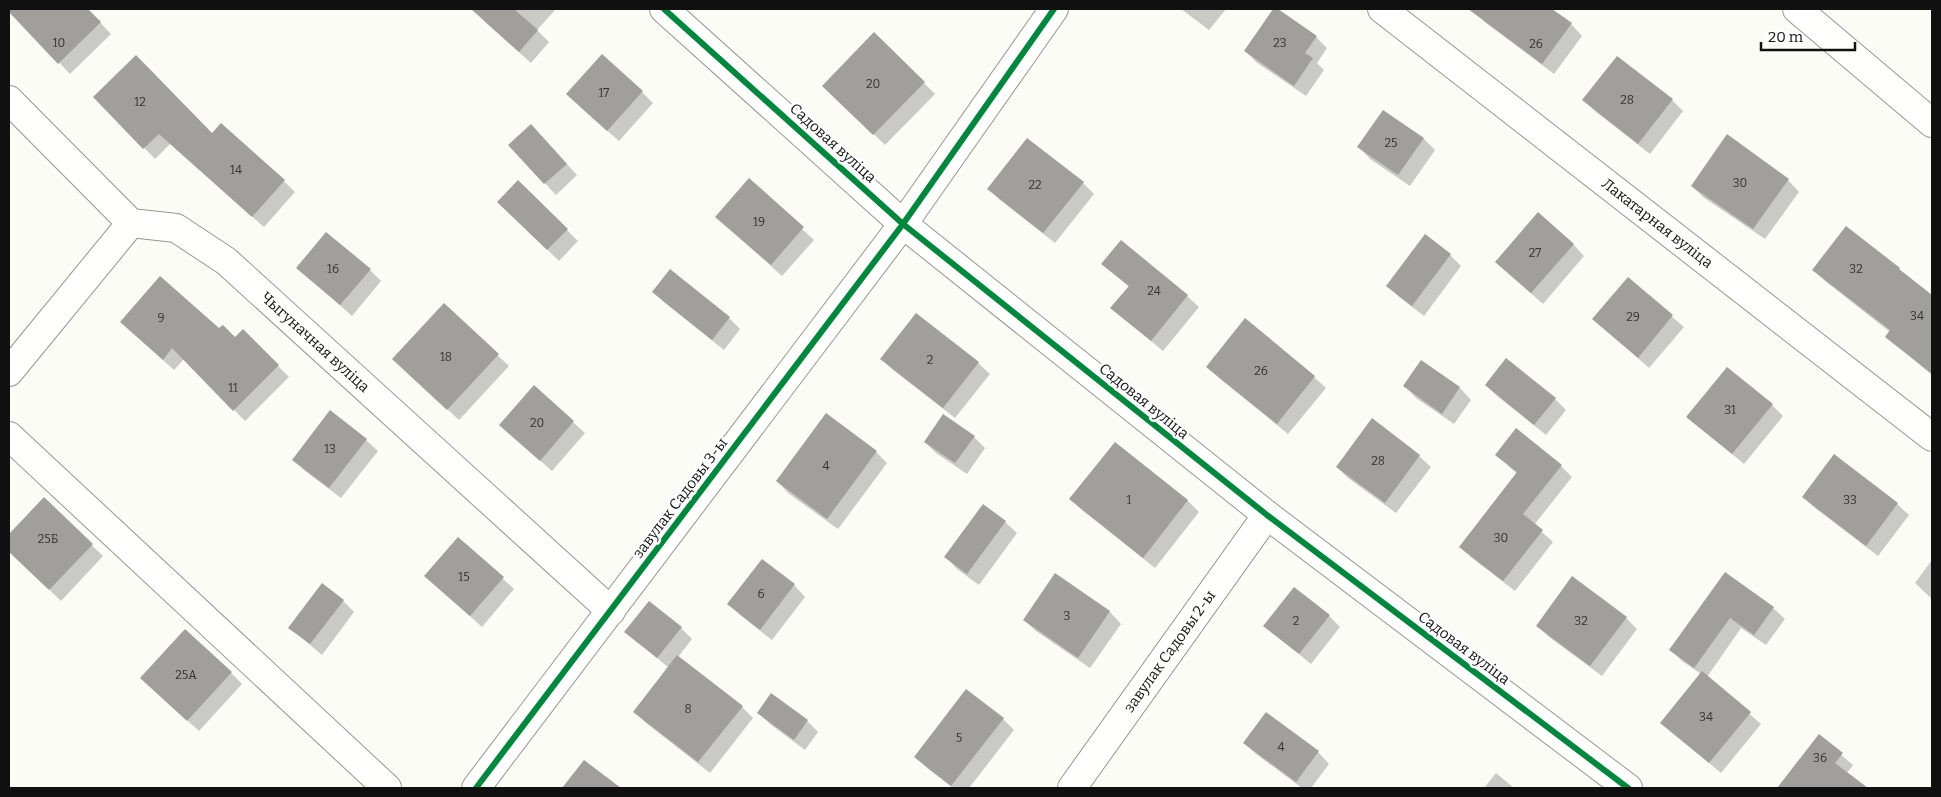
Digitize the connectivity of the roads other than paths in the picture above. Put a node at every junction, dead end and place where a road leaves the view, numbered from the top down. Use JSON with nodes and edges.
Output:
{"nodes":[{"id":1,"x":664,"y":9,"type":"edge"},
{"id":2,"x":1054,"y":9,"type":"edge"},
{"id":3,"x":1382,"y":9,"type":"edge"},
{"id":4,"x":1796,"y":9,"type":"edge"},
{"id":5,"x":9,"y":100,"type":"edge"},
{"id":6,"x":1932,"y":123,"type":"edge"},
{"id":7,"x":130,"y":224,"type":"junction"},
{"id":8,"x":904,"y":224,"type":"junction"},
{"id":9,"x":9,"y":372,"type":"edge"},
{"id":10,"x":9,"y":436,"type":"edge"},
{"id":11,"x":1932,"y":437,"type":"edge"},
{"id":12,"x":1267,"y":515,"type":"junction"},
{"id":13,"x":611,"y":611,"type":"junction"},
{"id":14,"x":387,"y":788,"type":"edge"},
{"id":15,"x":476,"y":788,"type":"edge"},
{"id":16,"x":1072,"y":788,"type":"edge"},
{"id":17,"x":1628,"y":788,"type":"edge"}],
"edges":[{"from":1,"to":8,"type":"street","name":"Садовая вуліца"},
{"from":2,"to":8,"type":"street","name":"завулак Садовы 3-ы"},
{"from":3,"to":11,"type":"street","name":"Лакатарная вуліца"},
{"from":4,"to":6,"type":"street"},
{"from":5,"to":7,"type":"street"},
{"from":7,"to":9,"type":"street"},
{"from":7,"to":13,"type":"street","name":"Чыгуначная вуліца"},
{"from":8,"to":12,"type":"street","name":"Садовая вуліца"},
{"from":8,"to":13,"type":"street","name":"завулак Садовы 3-ы"},
{"from":10,"to":14,"type":"street"},
{"from":12,"to":16,"type":"street","name":"завулак Садовы 2-ы"},
{"from":12,"to":17,"type":"street","name":"Садовая вуліца"},
{"from":13,"to":15,"type":"street","name":"завулак Садовы 3-ы"}]}
